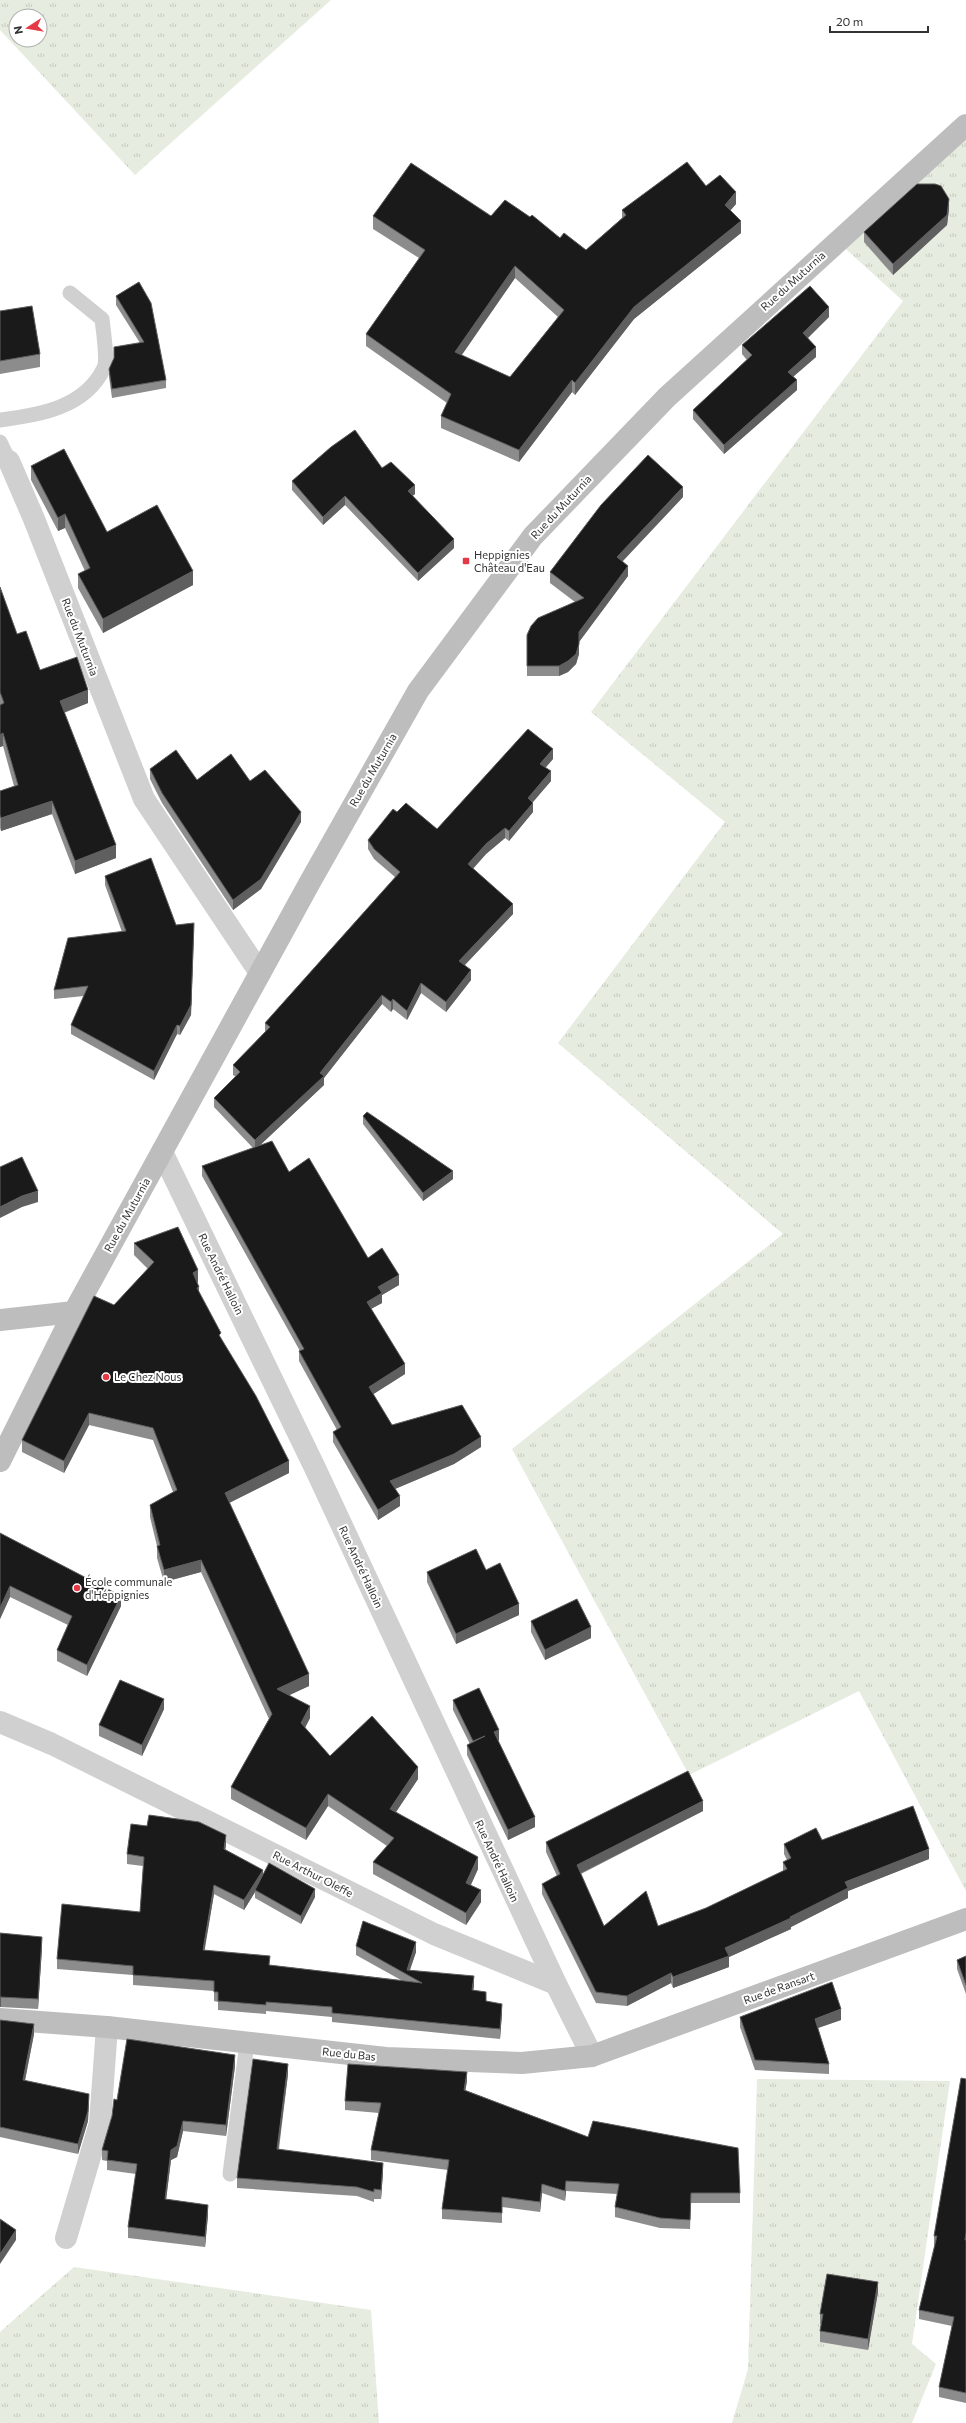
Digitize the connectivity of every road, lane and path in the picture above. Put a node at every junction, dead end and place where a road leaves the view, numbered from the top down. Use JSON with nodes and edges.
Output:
{"nodes":[{"id":1,"x":966,"y":125,"type":"edge"},
{"id":2,"x":70,"y":293,"type":"dead end"},
{"id":3,"x":0,"y":420,"type":"edge"},
{"id":4,"x":4,"y":451,"type":"edge"},
{"id":5,"x":260,"y":973,"type":"junction"},
{"id":6,"x":162,"y":1152,"type":"junction"},
{"id":7,"x":74,"y":1312,"type":"junction"},
{"id":8,"x":0,"y":1320,"type":"edge"},
{"id":9,"x":0,"y":1461,"type":"edge"},
{"id":10,"x":0,"y":1722,"type":"edge"},
{"id":11,"x":966,"y":1919,"type":"edge"},
{"id":12,"x":556,"y":1984,"type":"junction"},
{"id":13,"x":0,"y":2019,"type":"edge"},
{"id":14,"x":107,"y":2027,"type":"junction"},
{"id":15,"x":247,"y":2044,"type":"junction"},
{"id":16,"x":592,"y":2056,"type":"junction"},
{"id":17,"x":230,"y":2174,"type":"dead end"},
{"id":18,"x":66,"y":2238,"type":"dead end"}],
"edges":[{"from":1,"to":5,"type":"street","name":"Rue du Muturnia"},
{"from":2,"to":3,"type":"lane"},
{"from":4,"to":5,"type":"street","name":"Rue du Muturnia"},
{"from":5,"to":6,"type":"street","name":"Rue du Muturnia"},
{"from":6,"to":7,"type":"street","name":"Rue du Muturnia"},
{"from":6,"to":12,"type":"street","name":"Rue André Halloin"},
{"from":7,"to":8,"type":"street"},
{"from":7,"to":9,"type":"street","name":"Rue du Muturnia"},
{"from":10,"to":12,"type":"street","name":"Rue Arthur Oleffe"},
{"from":11,"to":16,"type":"street","name":"Rue de Ransart"},
{"from":12,"to":16,"type":"street"},
{"from":13,"to":14,"type":"street","name":"Rue du Bas"},
{"from":14,"to":15,"type":"street","name":"Rue du Bas"},
{"from":14,"to":18,"type":"street"},
{"from":15,"to":16,"type":"street","name":"Rue du Bas"},
{"from":15,"to":17,"type":"lane"}]}
